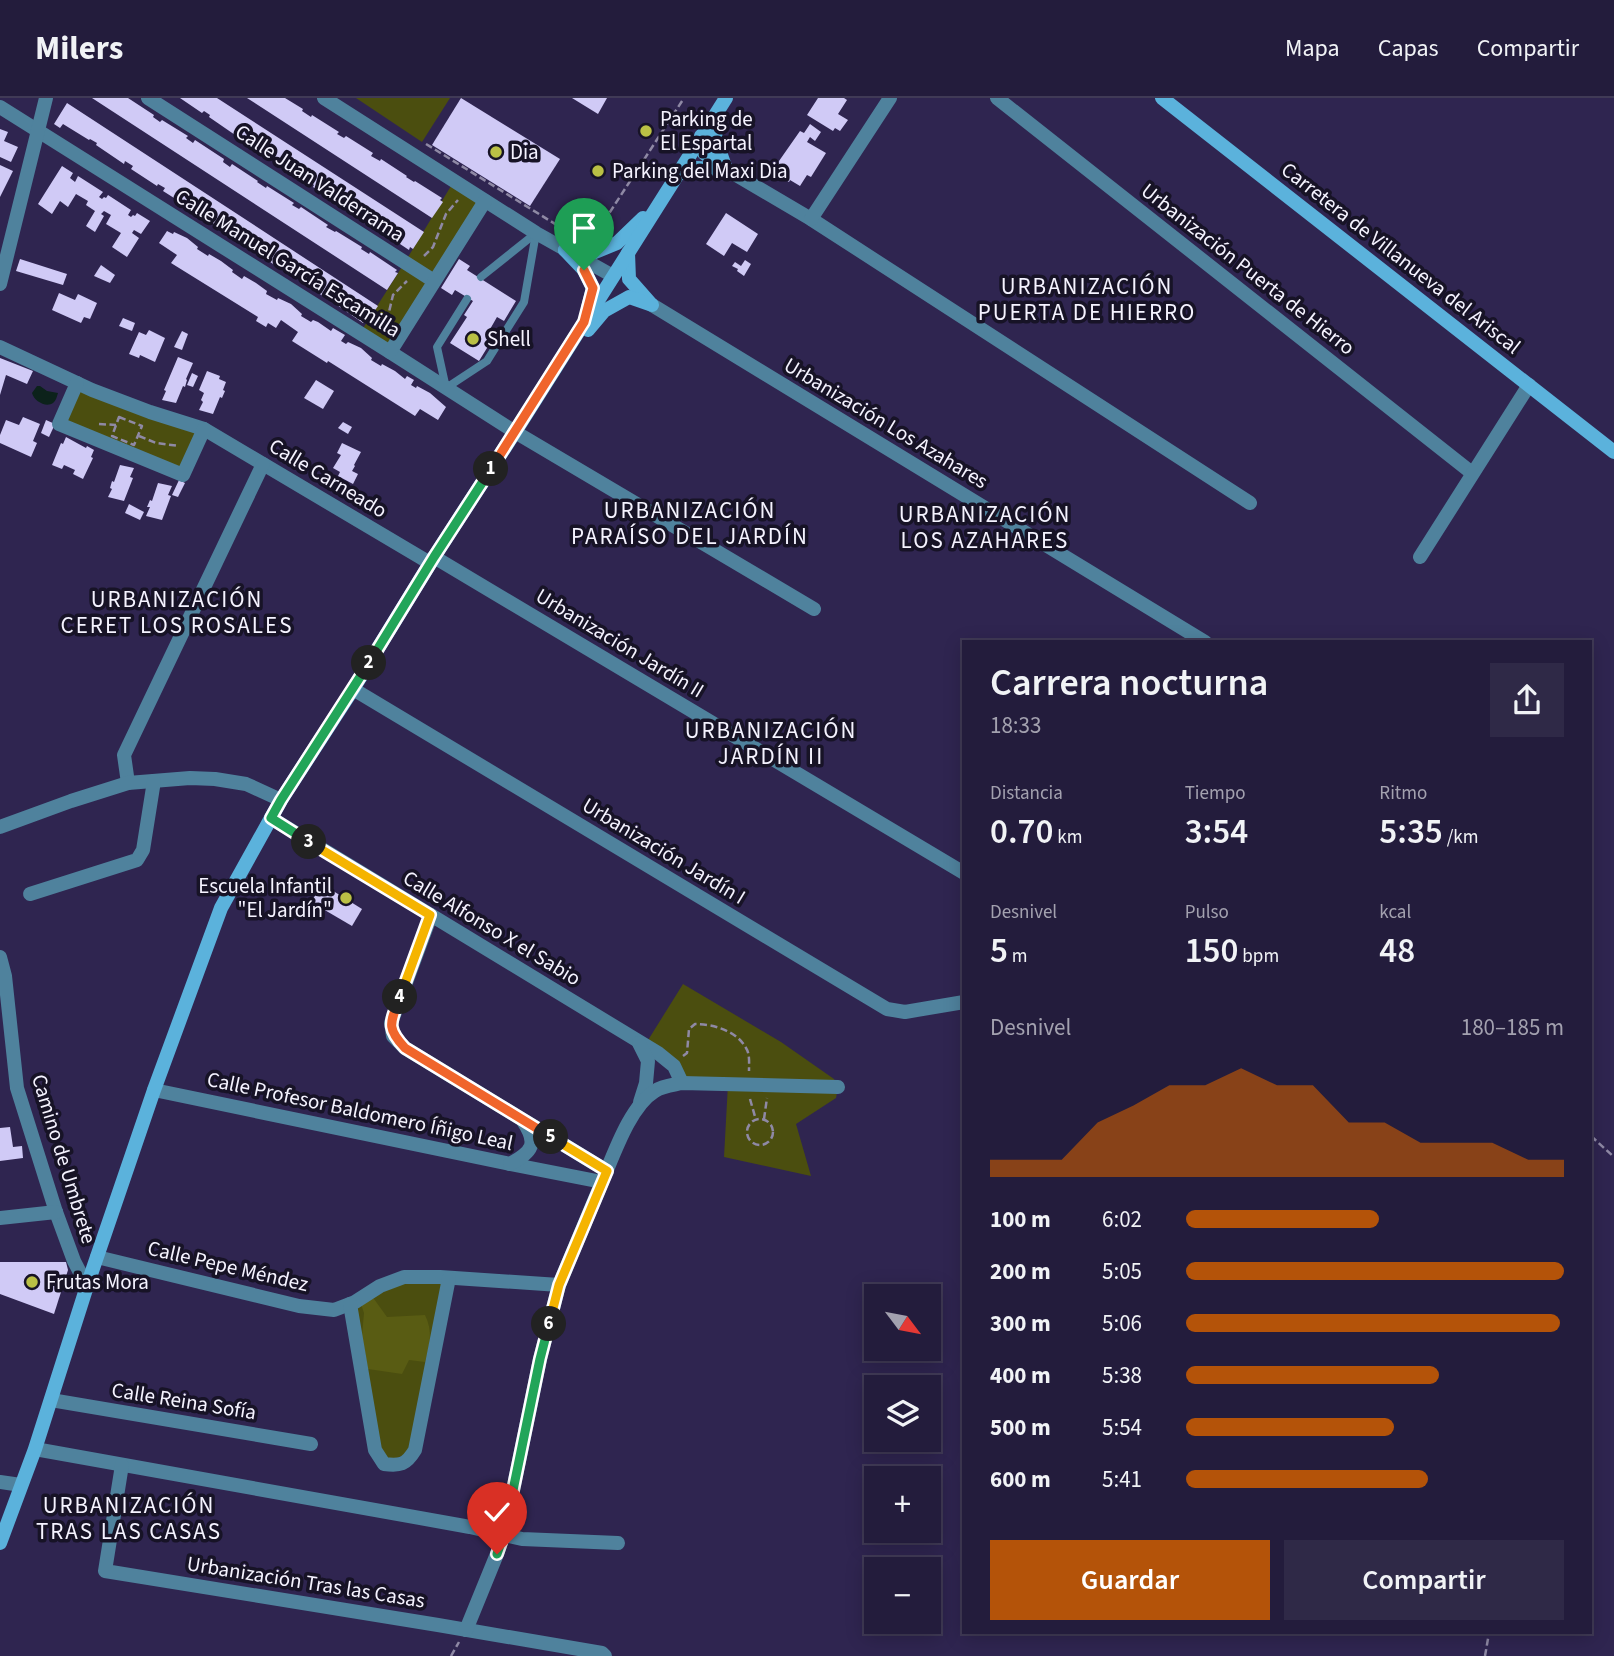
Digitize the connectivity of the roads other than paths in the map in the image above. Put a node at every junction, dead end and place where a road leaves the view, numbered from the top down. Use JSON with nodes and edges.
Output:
{"nodes":[{"id":1,"x":46,"y":98,"type":"edge"},
{"id":2,"x":148,"y":98,"type":"edge"},
{"id":3,"x":324,"y":98,"type":"edge"},
{"id":4,"x":890,"y":98,"type":"edge"},
{"id":5,"x":997,"y":98,"type":"edge"},
{"id":6,"x":1162,"y":98,"type":"edge"},
{"id":7,"x":722,"y":104,"type":"edge"},
{"id":8,"x":0,"y":107,"type":"edge"},
{"id":9,"x":37,"y":131,"type":"junction"},
{"id":10,"x":701,"y":136,"type":"junction"},
{"id":11,"x":726,"y":169,"type":"junction"},
{"id":12,"x":675,"y":177,"type":"junction"},
{"id":13,"x":485,"y":201,"type":"junction"},
{"id":14,"x":811,"y":219,"type":"junction"},
{"id":15,"x":536,"y":233,"type":"junction"},
{"id":16,"x":574,"y":234,"type":"road end"},
{"id":17,"x":565,"y":250,"type":"junction"},
{"id":18,"x":589,"y":251,"type":"junction"},
{"id":19,"x":628,"y":253,"type":"junction"},
{"id":20,"x":613,"y":276,"type":"junction"},
{"id":21,"x":481,"y":277,"type":"dead end"},
{"id":22,"x":434,"y":281,"type":"junction"},
{"id":23,"x":0,"y":284,"type":"edge"},
{"id":24,"x":467,"y":299,"type":"dead end"},
{"id":25,"x":652,"y":305,"type":"junction"},
{"id":26,"x":584,"y":322,"type":"junction"},
{"id":27,"x":0,"y":347,"type":"edge"},
{"id":28,"x":390,"y":352,"type":"junction"},
{"id":29,"x":555,"y":368,"type":"junction"},
{"id":30,"x":77,"y":383,"type":"junction"},
{"id":31,"x":1529,"y":385,"type":"junction"},
{"id":32,"x":446,"y":388,"type":"junction"},
{"id":33,"x":204,"y":429,"type":"junction"},
{"id":34,"x":515,"y":432,"type":"junction"},
{"id":35,"x":1614,"y":452,"type":"edge"},
{"id":36,"x":263,"y":464,"type":"junction"},
{"id":37,"x":1472,"y":472,"type":"junction"},
{"id":38,"x":1250,"y":503,"type":"dead end"},
{"id":39,"x":1420,"y":557,"type":"dead end"},
{"id":40,"x":432,"y":560,"type":"junction"},
{"id":41,"x":814,"y":609,"type":"dead end"},
{"id":42,"x":1202,"y":640,"type":"edge"},
{"id":43,"x":353,"y":689,"type":"junction"},
{"id":44,"x":154,"y":781,"type":"junction"},
{"id":45,"x":128,"y":783,"type":"junction"},
{"id":46,"x":281,"y":800,"type":"junction"},
{"id":47,"x":271,"y":818,"type":"junction"},
{"id":48,"x":0,"y":827,"type":"edge"},
{"id":49,"x":962,"y":872,"type":"edge"},
{"id":50,"x":30,"y":894,"type":"dead end"},
{"id":51,"x":430,"y":915,"type":"junction"},
{"id":52,"x":0,"y":957,"type":"edge"},
{"id":53,"x":962,"y":1002,"type":"edge"},
{"id":54,"x":638,"y":1041,"type":"junction"},
{"id":55,"x":682,"y":1083,"type":"junction"},
{"id":56,"x":16,"y":1087,"type":"junction"},
{"id":57,"x":838,"y":1087,"type":"dead end"},
{"id":58,"x":0,"y":1090,"type":"edge"},
{"id":59,"x":154,"y":1090,"type":"junction"},
{"id":60,"x":640,"y":1102,"type":"junction"},
{"id":61,"x":523,"y":1120,"type":"junction"},
{"id":62,"x":510,"y":1164,"type":"junction"},
{"id":63,"x":604,"y":1176,"type":"junction"},
{"id":64,"x":56,"y":1212,"type":"junction"},
{"id":65,"x":0,"y":1218,"type":"edge"},
{"id":66,"x":97,"y":1257,"type":"junction"},
{"id":67,"x":449,"y":1278,"type":"junction"},
{"id":68,"x":559,"y":1285,"type":"junction"},
{"id":69,"x":87,"y":1286,"type":"junction"},
{"id":70,"x":350,"y":1304,"type":"junction"},
{"id":71,"x":51,"y":1400,"type":"junction"},
{"id":72,"x":310,"y":1444,"type":"dead end"},
{"id":73,"x":35,"y":1449,"type":"junction"},
{"id":74,"x":122,"y":1465,"type":"junction"},
{"id":75,"x":0,"y":1482,"type":"edge"},
{"id":76,"x":21,"y":1485,"type":"junction"},
{"id":77,"x":504,"y":1534,"type":"junction"},
{"id":78,"x":0,"y":1542,"type":"edge"},
{"id":79,"x":618,"y":1543,"type":"dead end"},
{"id":80,"x":466,"y":1630,"type":"junction"},
{"id":81,"x":605,"y":1656,"type":"edge"}],
"edges":[{"from":1,"to":9,"type":"street"},
{"from":2,"to":22,"type":"street","name":"Calle Juan Valderrama"},
{"from":3,"to":13,"type":"street"},
{"from":4,"to":14,"type":"street"},
{"from":5,"to":37,"type":"street","name":"Urbanización Puerta de Hierro"},
{"from":6,"to":31,"type":"main road","name":"Carretera de Villanueva del Ariscal"},
{"from":7,"to":10,"type":"main road"},
{"from":7,"to":11,"type":"main road"},
{"from":8,"to":9,"type":"street","name":"Calle Manuel García Escamilla"},
{"from":9,"to":23,"type":"street"},
{"from":9,"to":28,"type":"street","name":"Calle Manuel García Escamilla"},
{"from":10,"to":11,"type":"main road"},
{"from":10,"to":12,"type":"main road"},
{"from":11,"to":12,"type":"main road"},
{"from":11,"to":14,"type":"street"},
{"from":12,"to":18,"type":"main road"},
{"from":12,"to":19,"type":"main road"},
{"from":13,"to":15,"type":"street"},
{"from":13,"to":22,"type":"street"},
{"from":14,"to":38,"type":"street"},
{"from":15,"to":17,"type":"street"},
{"from":15,"to":21,"type":"lane"},
{"from":15,"to":32,"type":"lane"},
{"from":16,"to":18,"type":"main road"},
{"from":17,"to":18,"type":"main road"},
{"from":17,"to":20,"type":"street"},
{"from":17,"to":26,"type":"main road"},
{"from":19,"to":20,"type":"main road"},
{"from":19,"to":25,"type":"main road"},
{"from":20,"to":26,"type":"main road"},
{"from":22,"to":28,"type":"street"},
{"from":24,"to":32,"type":"lane"},
{"from":25,"to":29,"type":"main road"},
{"from":25,"to":42,"type":"street","name":"Urbanización Los Azahares"},
{"from":26,"to":29,"type":"main road"},
{"from":27,"to":30,"type":"street","name":"Calle Carneado"},
{"from":28,"to":32,"type":"street","name":"Calle Manuel García Escamilla"},
{"from":29,"to":34,"type":"main road"},
{"from":30,"to":33,"type":"street","name":"Calle Carneado"},
{"from":30,"to":33,"type":"street"},
{"from":31,"to":35,"type":"main road","name":"Carretera de Villanueva del Ariscal"},
{"from":31,"to":37,"type":"street"},
{"from":32,"to":34,"type":"street","name":"Calle Manuel García Escamilla"},
{"from":33,"to":36,"type":"street","name":"Calle Carneado"},
{"from":34,"to":40,"type":"main road"},
{"from":34,"to":41,"type":"street"},
{"from":36,"to":40,"type":"street","name":"Calle Carneado"},
{"from":36,"to":45,"type":"street"},
{"from":37,"to":39,"type":"street"},
{"from":40,"to":43,"type":"main road"},
{"from":40,"to":49,"type":"street","name":"Urbanización Jardín II"},
{"from":43,"to":46,"type":"main road"},
{"from":43,"to":53,"type":"street","name":"Urbanización Jardín I"},
{"from":44,"to":45,"type":"street"},
{"from":44,"to":46,"type":"street"},
{"from":44,"to":50,"type":"street"},
{"from":45,"to":48,"type":"street"},
{"from":46,"to":47,"type":"main road"},
{"from":47,"to":51,"type":"street","name":"Calle Alfonso X el Sabio"},
{"from":47,"to":59,"type":"main road"},
{"from":51,"to":54,"type":"street","name":"Calle Alfonso X el Sabio"},
{"from":51,"to":61,"type":"street"},
{"from":52,"to":56,"type":"street","name":"Camino de Umbrete"},
{"from":54,"to":55,"type":"street","name":"Calle Alfonso X el Sabio"},
{"from":54,"to":60,"type":"street"},
{"from":55,"to":57,"type":"street"},
{"from":55,"to":60,"type":"street"},
{"from":56,"to":58,"type":"street"},
{"from":56,"to":64,"type":"street","name":"Camino de Umbrete"},
{"from":59,"to":62,"type":"street","name":"Calle Profesor Baldomero Íñigo Leal"},
{"from":59,"to":66,"type":"main road"},
{"from":60,"to":63,"type":"street"},
{"from":61,"to":62,"type":"street"},
{"from":61,"to":63,"type":"street"},
{"from":62,"to":63,"type":"street","name":"Calle Profesor Baldomero Íñigo Leal"},
{"from":63,"to":68,"type":"street"},
{"from":64,"to":65,"type":"street"},
{"from":64,"to":69,"type":"street","name":"Camino de Umbrete"},
{"from":66,"to":69,"type":"main road"},
{"from":66,"to":70,"type":"street","name":"Calle Pepe Méndez"},
{"from":67,"to":68,"type":"street","name":"Calle Pepe Méndez"},
{"from":67,"to":70,"type":"street","name":"Calle Pepe Méndez"},
{"from":67,"to":70,"type":"street"},
{"from":68,"to":77,"type":"street"},
{"from":69,"to":71,"type":"main road"},
{"from":71,"to":72,"type":"street","name":"Calle Reina Sofía"},
{"from":71,"to":73,"type":"main road"},
{"from":73,"to":74,"type":"street"},
{"from":73,"to":76,"type":"main road"},
{"from":74,"to":77,"type":"street"},
{"from":74,"to":80,"type":"street","name":"Urbanización Tras las Casas"},
{"from":75,"to":76,"type":"street"},
{"from":76,"to":78,"type":"main road"},
{"from":77,"to":79,"type":"street"},
{"from":77,"to":80,"type":"street"},
{"from":80,"to":81,"type":"street","name":"Urbanización Tras las Casas"}]}
